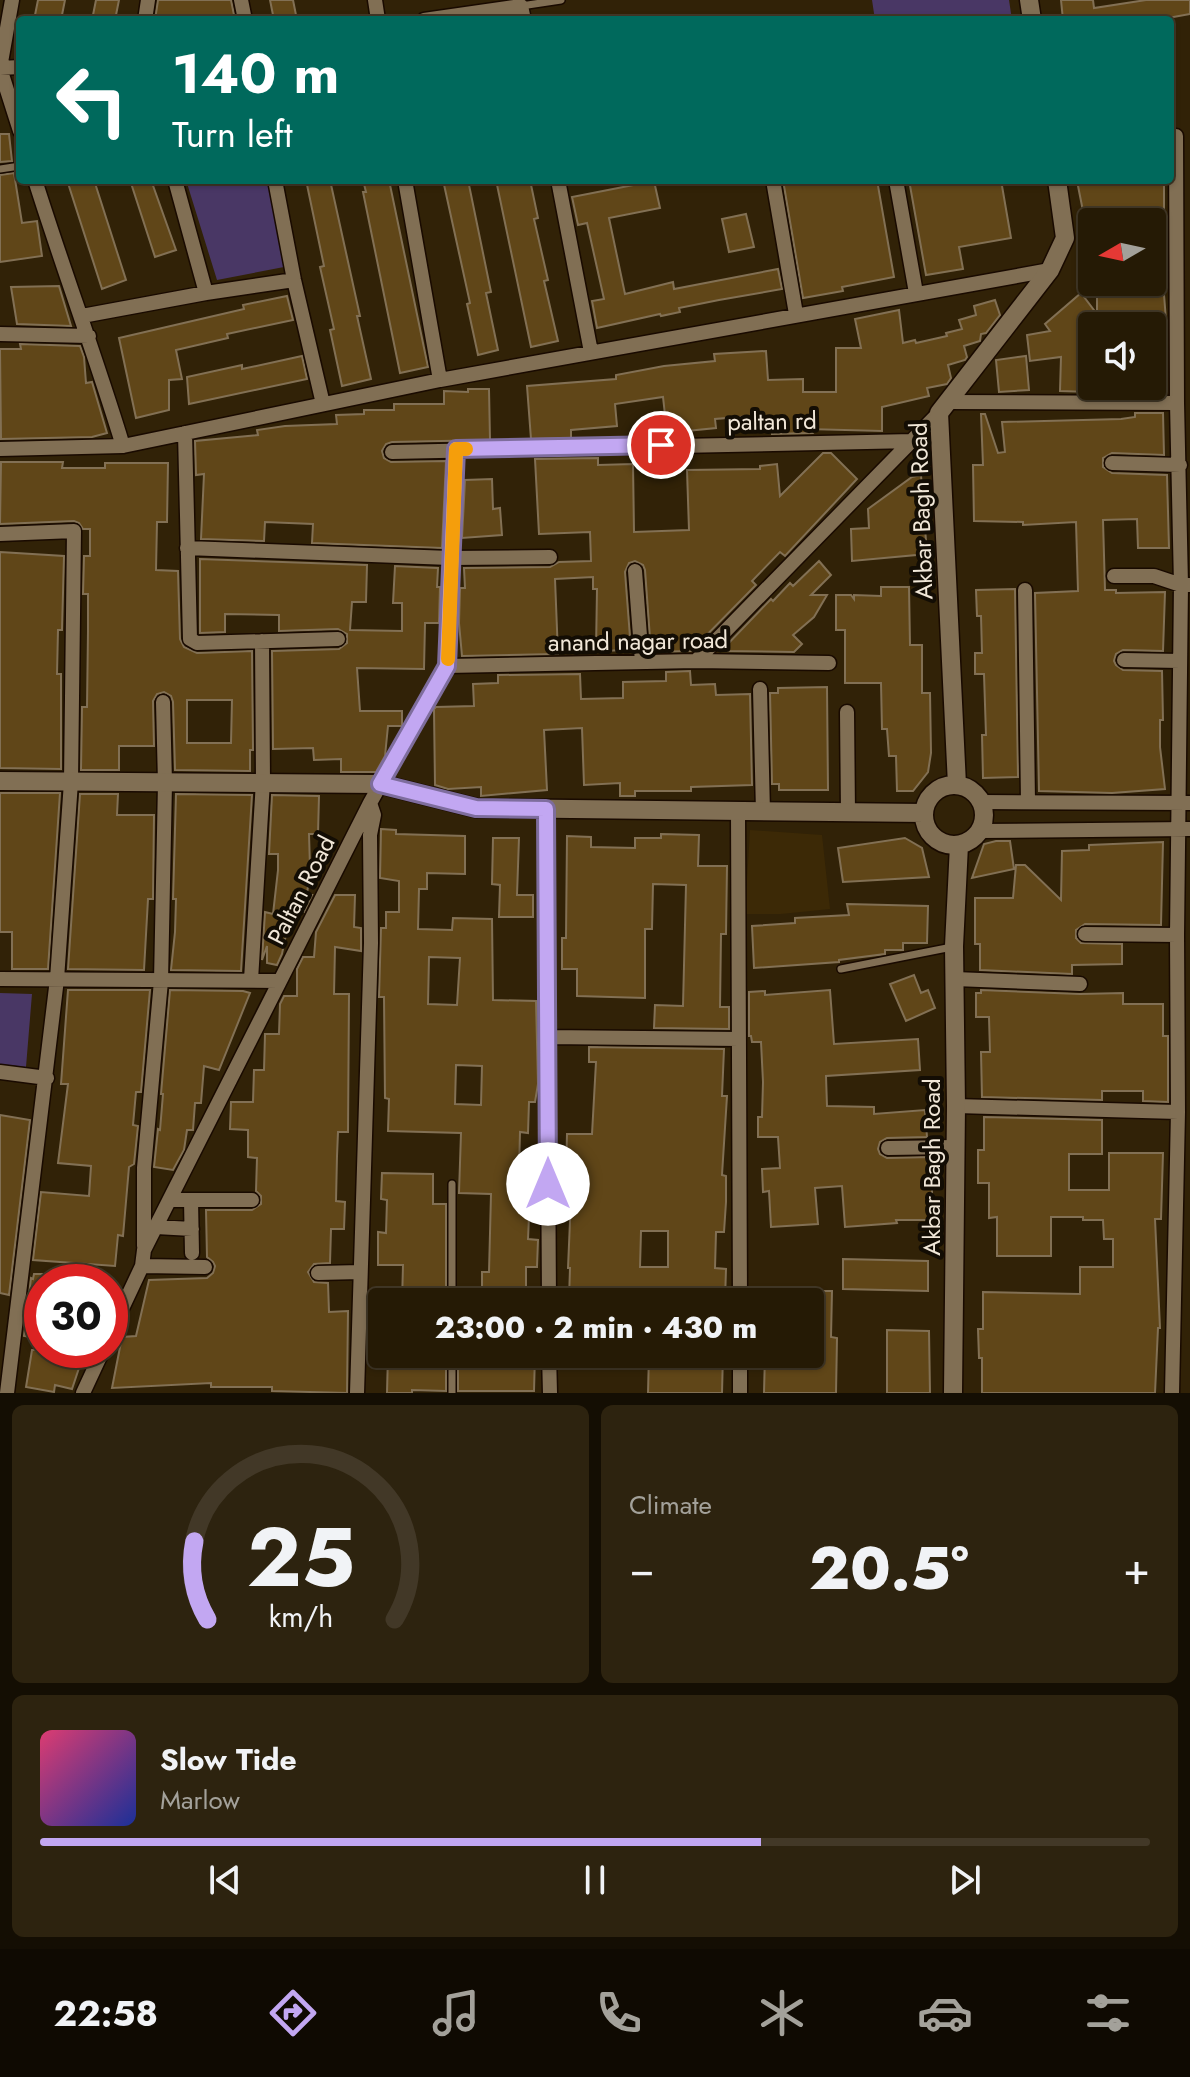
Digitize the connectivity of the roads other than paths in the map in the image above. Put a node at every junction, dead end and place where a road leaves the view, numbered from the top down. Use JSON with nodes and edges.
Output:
{"nodes":[{"id":1,"x":12,"y":0,"type":"edge"},
{"id":2,"x":561,"y":0,"type":"edge"},
{"id":3,"x":522,"y":13,"type":"edge"},
{"id":4,"x":480,"y":16,"type":"edge"},
{"id":5,"x":0,"y":68,"type":"edge"},
{"id":6,"x":16,"y":118,"type":"edge"},
{"id":7,"x":1179,"y":137,"type":"edge"},
{"id":8,"x":36,"y":184,"type":"edge"},
{"id":9,"x":176,"y":184,"type":"edge"},
{"id":10,"x":276,"y":184,"type":"edge"},
{"id":11,"x":406,"y":184,"type":"edge"},
{"id":12,"x":559,"y":184,"type":"edge"},
{"id":13,"x":774,"y":184,"type":"edge"},
{"id":14,"x":897,"y":184,"type":"edge"},
{"id":15,"x":1058,"y":184,"type":"edge"},
{"id":16,"x":1050,"y":270,"type":"junction"},
{"id":17,"x":294,"y":280,"type":"junction"},
{"id":18,"x":206,"y":293,"type":"junction"},
{"id":19,"x":916,"y":293,"type":"junction"},
{"id":20,"x":796,"y":314,"type":"junction"},
{"id":21,"x":82,"y":316,"type":"junction"},
{"id":22,"x":0,"y":334,"type":"edge"},
{"id":23,"x":89,"y":336,"type":"junction"},
{"id":24,"x":591,"y":352,"type":"junction"},
{"id":25,"x":1184,"y":370,"type":"edge"},
{"id":26,"x":440,"y":380,"type":"junction"},
{"id":27,"x":1177,"y":403,"type":"junction"},
{"id":28,"x":323,"y":404,"type":"junction"},
{"id":29,"x":944,"y":407,"type":"junction"},
{"id":30,"x":185,"y":433,"type":"junction"},
{"id":31,"x":913,"y":441,"type":"junction"},
{"id":32,"x":123,"y":446,"type":"junction"},
{"id":33,"x":0,"y":449,"type":"edge"},
{"id":34,"x":456,"y":449,"type":"junction"},
{"id":35,"x":392,"y":452,"type":"dead end"},
{"id":36,"x":1112,"y":463,"type":"dead end"},
{"id":37,"x":1180,"y":465,"type":"junction"},
{"id":38,"x":0,"y":534,"type":"edge"},
{"id":39,"x":187,"y":548,"type":"junction"},
{"id":40,"x":550,"y":557,"type":"dead end"},
{"id":41,"x":450,"y":558,"type":"junction"},
{"id":42,"x":635,"y":571,"type":"dead end"},
{"id":43,"x":1114,"y":576,"type":"dead end"},
{"id":44,"x":1186,"y":585,"type":"edge"},
{"id":45,"x":1025,"y":590,"type":"dead end"},
{"id":46,"x":338,"y":639,"type":"dead end"},
{"id":47,"x":262,"y":641,"type":"junction"},
{"id":48,"x":1124,"y":660,"type":"dead end"},
{"id":49,"x":696,"y":661,"type":"junction"},
{"id":50,"x":1180,"y":661,"type":"junction"},
{"id":51,"x":642,"y":662,"type":"junction"},
{"id":52,"x":829,"y":663,"type":"dead end"},
{"id":53,"x":447,"y":666,"type":"junction"},
{"id":54,"x":760,"y":689,"type":"dead end"},
{"id":55,"x":163,"y":702,"type":"dead end"},
{"id":56,"x":847,"y":712,"type":"dead end"},
{"id":57,"x":0,"y":781,"type":"edge"},
{"id":58,"x":263,"y":781,"type":"junction"},
{"id":59,"x":71,"y":782,"type":"junction"},
{"id":60,"x":165,"y":783,"type":"junction"},
{"id":61,"x":380,"y":784,"type":"junction"},
{"id":62,"x":957,"y":785,"type":"junction"},
{"id":63,"x":1028,"y":801,"type":"junction"},
{"id":64,"x":981,"y":802,"type":"junction"},
{"id":65,"x":1184,"y":802,"type":"edge"},
{"id":66,"x":370,"y":803,"type":"junction"},
{"id":67,"x":546,"y":809,"type":"junction"},
{"id":68,"x":738,"y":812,"type":"junction"},
{"id":69,"x":763,"y":812,"type":"junction"},
{"id":70,"x":848,"y":813,"type":"junction"},
{"id":71,"x":924,"y":813,"type":"junction"},
{"id":72,"x":1184,"y":829,"type":"edge"},
{"id":73,"x":979,"y":831,"type":"junction"},
{"id":74,"x":959,"y":845,"type":"junction"},
{"id":75,"x":1085,"y":934,"type":"dead end"},
{"id":76,"x":1177,"y":935,"type":"junction"},
{"id":77,"x":954,"y":946,"type":"junction"},
{"id":78,"x":841,"y":969,"type":"dead end"},
{"id":79,"x":0,"y":979,"type":"edge"},
{"id":80,"x":57,"y":979,"type":"junction"},
{"id":81,"x":955,"y":979,"type":"junction"},
{"id":82,"x":251,"y":980,"type":"junction"},
{"id":83,"x":161,"y":981,"type":"junction"},
{"id":84,"x":278,"y":981,"type":"junction"},
{"id":85,"x":1080,"y":984,"type":"dead end"},
{"id":86,"x":1184,"y":1027,"type":"edge"},
{"id":87,"x":547,"y":1037,"type":"junction"},
{"id":88,"x":739,"y":1039,"type":"junction"},
{"id":89,"x":0,"y":1072,"type":"edge"},
{"id":90,"x":47,"y":1078,"type":"junction"},
{"id":91,"x":956,"y":1106,"type":"junction"},
{"id":92,"x":1178,"y":1112,"type":"junction"},
{"id":93,"x":955,"y":1147,"type":"junction"},
{"id":94,"x":888,"y":1148,"type":"dead end"},
{"id":95,"x":452,"y":1184,"type":"dead end"},
{"id":96,"x":170,"y":1200,"type":"junction"},
{"id":97,"x":191,"y":1200,"type":"junction"},
{"id":98,"x":252,"y":1200,"type":"dead end"},
{"id":99,"x":156,"y":1227,"type":"junction"},
{"id":100,"x":192,"y":1229,"type":"junction"},
{"id":101,"x":192,"y":1253,"type":"dead end"},
{"id":102,"x":143,"y":1258,"type":"junction"},
{"id":103,"x":205,"y":1267,"type":"dead end"},
{"id":104,"x":360,"y":1272,"type":"junction"},
{"id":105,"x":318,"y":1273,"type":"dead end"},
{"id":106,"x":452,"y":1288,"type":"edge"},
{"id":107,"x":549,"y":1288,"type":"edge"},
{"id":108,"x":740,"y":1288,"type":"edge"},
{"id":109,"x":128,"y":1293,"type":"edge"},
{"id":110,"x":1190,"y":1299,"type":"edge"},
{"id":111,"x":1174,"y":1300,"type":"junction"},
{"id":112,"x":95,"y":1368,"type":"edge"},
{"id":113,"x":452,"y":1368,"type":"edge"},
{"id":114,"x":549,"y":1368,"type":"edge"},
{"id":115,"x":740,"y":1368,"type":"edge"},
{"id":116,"x":7,"y":1393,"type":"edge"},
{"id":117,"x":83,"y":1393,"type":"edge"},
{"id":118,"x":357,"y":1393,"type":"edge"},
{"id":119,"x":452,"y":1393,"type":"edge"},
{"id":120,"x":550,"y":1393,"type":"edge"},
{"id":121,"x":740,"y":1393,"type":"edge"},
{"id":122,"x":953,"y":1393,"type":"edge"},
{"id":123,"x":1172,"y":1393,"type":"edge"}],
"edges":[{"from":1,"to":5,"type":"street"},
{"from":2,"to":3,"type":"lane"},
{"from":3,"to":4,"type":"street"},
{"from":5,"to":6,"type":"street"},
{"from":7,"to":25,"type":"street"},
{"from":8,"to":21,"type":"street"},
{"from":9,"to":18,"type":"street"},
{"from":10,"to":17,"type":"street"},
{"from":11,"to":26,"type":"street"},
{"from":12,"to":24,"type":"street"},
{"from":13,"to":20,"type":"street"},
{"from":14,"to":19,"type":"street"},
{"from":15,"to":16,"type":"street","name":"Akbar Bagh Road"},
{"from":16,"to":19,"type":"street"},
{"from":16,"to":29,"type":"street","name":"Akbar Bagh Road"},
{"from":17,"to":18,"type":"street"},
{"from":17,"to":28,"type":"street"},
{"from":18,"to":21,"type":"street"},
{"from":19,"to":20,"type":"street"},
{"from":20,"to":24,"type":"street"},
{"from":21,"to":23,"type":"street"},
{"from":22,"to":23,"type":"street"},
{"from":23,"to":32,"type":"street"},
{"from":24,"to":26,"type":"street"},
{"from":25,"to":27,"type":"street"},
{"from":26,"to":28,"type":"street"},
{"from":27,"to":29,"type":"street"},
{"from":27,"to":37,"type":"street"},
{"from":28,"to":30,"type":"street"},
{"from":29,"to":31,"type":"street"},
{"from":29,"to":62,"type":"street","name":"Akbar Bagh Road"},
{"from":30,"to":32,"type":"street"},
{"from":30,"to":39,"type":"street"},
{"from":31,"to":34,"type":"street","name":"paltan rd"},
{"from":31,"to":49,"type":"street"},
{"from":32,"to":33,"type":"street"},
{"from":34,"to":35,"type":"street","name":"paltan rd"},
{"from":34,"to":41,"type":"street","name":"Paltan Road"},
{"from":36,"to":37,"type":"street"},
{"from":37,"to":44,"type":"street"},
{"from":38,"to":59,"type":"street"},
{"from":39,"to":41,"type":"street"},
{"from":39,"to":47,"type":"street"},
{"from":40,"to":41,"type":"street"},
{"from":41,"to":53,"type":"street","name":"Paltan Road"},
{"from":42,"to":51,"type":"street"},
{"from":43,"to":44,"type":"street"},
{"from":44,"to":50,"type":"street"},
{"from":45,"to":63,"type":"street"},
{"from":46,"to":47,"type":"street"},
{"from":47,"to":58,"type":"street"},
{"from":48,"to":50,"type":"street"},
{"from":49,"to":51,"type":"street","name":"anand nagar road"},
{"from":49,"to":52,"type":"street","name":"anand nagar road"},
{"from":50,"to":65,"type":"street"},
{"from":51,"to":53,"type":"street","name":"anand nagar road"},
{"from":53,"to":61,"type":"street","name":"Paltan Road"},
{"from":54,"to":69,"type":"street"},
{"from":55,"to":60,"type":"street"},
{"from":56,"to":70,"type":"street"},
{"from":57,"to":59,"type":"street"},
{"from":58,"to":60,"type":"street"},
{"from":58,"to":61,"type":"street"},
{"from":58,"to":82,"type":"street"},
{"from":59,"to":60,"type":"street"},
{"from":59,"to":80,"type":"street"},
{"from":60,"to":83,"type":"street"},
{"from":61,"to":66,"type":"street","name":"Paltan Road"},
{"from":61,"to":67,"type":"street"},
{"from":62,"to":64,"type":"street"},
{"from":62,"to":71,"type":"street"},
{"from":63,"to":64,"type":"street"},
{"from":63,"to":65,"type":"street"},
{"from":64,"to":73,"type":"street"},
{"from":65,"to":72,"type":"street"},
{"from":66,"to":84,"type":"street","name":"Paltan Road"},
{"from":66,"to":104,"type":"street"},
{"from":67,"to":68,"type":"street"},
{"from":67,"to":87,"type":"street"},
{"from":68,"to":69,"type":"street"},
{"from":68,"to":88,"type":"street"},
{"from":69,"to":70,"type":"street"},
{"from":70,"to":71,"type":"street"},
{"from":71,"to":74,"type":"street"},
{"from":72,"to":73,"type":"street"},
{"from":72,"to":76,"type":"street"},
{"from":73,"to":74,"type":"street"},
{"from":74,"to":77,"type":"street","name":"Akbar Bagh Road"},
{"from":75,"to":76,"type":"street"},
{"from":76,"to":86,"type":"street"},
{"from":77,"to":78,"type":"lane"},
{"from":77,"to":81,"type":"street","name":"Akbar Bagh Road"},
{"from":79,"to":80,"type":"street"},
{"from":80,"to":83,"type":"street"},
{"from":80,"to":90,"type":"street"},
{"from":81,"to":85,"type":"street"},
{"from":81,"to":91,"type":"street","name":"Akbar Bagh Road"},
{"from":82,"to":83,"type":"street"},
{"from":82,"to":84,"type":"street"},
{"from":83,"to":102,"type":"street"},
{"from":84,"to":96,"type":"street","name":"Paltan Road"},
{"from":86,"to":92,"type":"street"},
{"from":87,"to":88,"type":"street"},
{"from":87,"to":107,"type":"street"},
{"from":88,"to":108,"type":"street"},
{"from":89,"to":90,"type":"street"},
{"from":90,"to":116,"type":"street"},
{"from":91,"to":92,"type":"street"},
{"from":91,"to":93,"type":"street","name":"Akbar Bagh Road"},
{"from":92,"to":111,"type":"street"},
{"from":93,"to":94,"type":"street"},
{"from":93,"to":122,"type":"street","name":"Akbar Bagh Road"},
{"from":95,"to":106,"type":"lane"},
{"from":96,"to":97,"type":"street"},
{"from":96,"to":99,"type":"street","name":"Paltan Road"},
{"from":97,"to":98,"type":"street"},
{"from":97,"to":100,"type":"street"},
{"from":99,"to":100,"type":"street"},
{"from":99,"to":102,"type":"street","name":"Paltan Road"},
{"from":100,"to":101,"type":"street"},
{"from":102,"to":103,"type":"street"},
{"from":102,"to":109,"type":"street","name":"Paltan Road"},
{"from":104,"to":105,"type":"street"},
{"from":104,"to":118,"type":"street"},
{"from":110,"to":111,"type":"street"},
{"from":111,"to":123,"type":"street"},
{"from":112,"to":117,"type":"street"},
{"from":113,"to":119,"type":"lane"},
{"from":114,"to":120,"type":"street"},
{"from":115,"to":121,"type":"street"}]}
